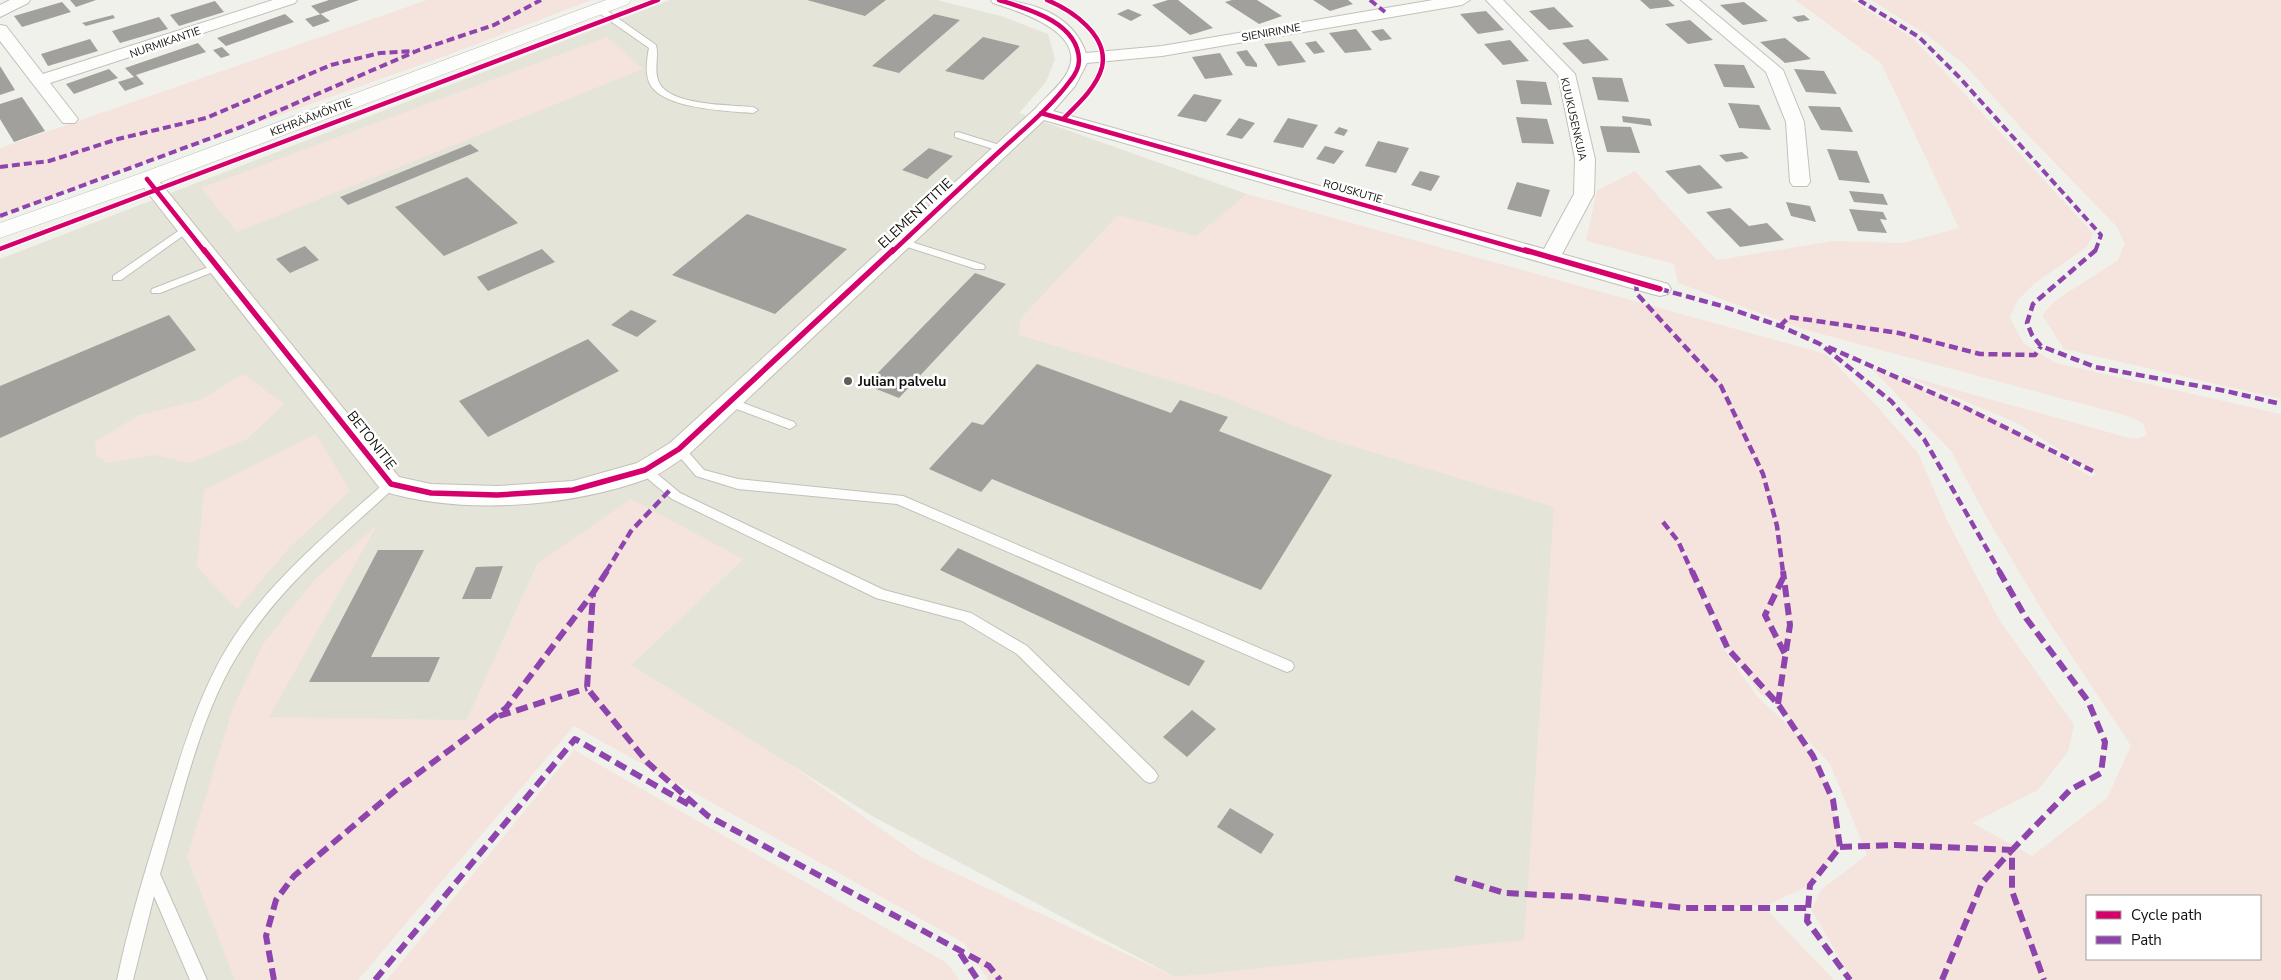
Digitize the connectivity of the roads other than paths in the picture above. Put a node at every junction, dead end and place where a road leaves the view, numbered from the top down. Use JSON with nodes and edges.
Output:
{"nodes":[{"id":1,"x":22,"y":0,"type":"edge"},
{"id":2,"x":289,"y":0,"type":"edge"},
{"id":3,"x":622,"y":0,"type":"edge"},
{"id":4,"x":999,"y":0,"type":"edge"},
{"id":5,"x":1462,"y":0,"type":"edge"},
{"id":6,"x":1494,"y":0,"type":"edge"},
{"id":7,"x":1689,"y":0,"type":"edge"},
{"id":8,"x":599,"y":9,"type":"junction"},
{"id":9,"x":0,"y":12,"type":"edge"},
{"id":10,"x":0,"y":30,"type":"edge"},
{"id":11,"x":1080,"y":59,"type":"junction"},
{"id":12,"x":39,"y":81,"type":"junction"},
{"id":13,"x":753,"y":110,"type":"dead end"},
{"id":14,"x":1041,"y":113,"type":"junction"},
{"id":15,"x":69,"y":119,"type":"dead end"},
{"id":16,"x":958,"y":135,"type":"dead end"},
{"id":17,"x":1002,"y":149,"type":"junction"},
{"id":18,"x":147,"y":179,"type":"junction"},
{"id":19,"x":1800,"y":182,"type":"dead end"},
{"id":20,"x":187,"y":228,"type":"junction"},
{"id":21,"x":0,"y":231,"type":"edge"},
{"id":22,"x":902,"y":242,"type":"junction"},
{"id":23,"x":1550,"y":258,"type":"junction"},
{"id":24,"x":219,"y":266,"type":"junction"},
{"id":25,"x":980,"y":267,"type":"dead end"},
{"id":26,"x":117,"y":278,"type":"dead end"},
{"id":27,"x":1660,"y":289,"type":"dead end"},
{"id":28,"x":156,"y":291,"type":"dead end"},
{"id":29,"x":730,"y":402,"type":"junction"},
{"id":30,"x":790,"y":425,"type":"dead end"},
{"id":31,"x":679,"y":449,"type":"junction"},
{"id":32,"x":645,"y":470,"type":"junction"},
{"id":33,"x":391,"y":484,"type":"junction"},
{"id":34,"x":1287,"y":666,"type":"dead end"},
{"id":35,"x":1150,"y":776,"type":"dead end"},
{"id":36,"x":152,"y":873,"type":"junction"},
{"id":37,"x":125,"y":980,"type":"edge"},
{"id":38,"x":199,"y":980,"type":"edge"}],
"edges":[{"from":1,"to":9,"type":"street"},
{"from":2,"to":12,"type":"street","name":"NURMIKANTIE"},
{"from":3,"to":8,"type":"street","name":"KEHRÄÄMÖNTIE"},
{"from":4,"to":11,"type":"street"},
{"from":5,"to":11,"type":"street","name":"SIENIRINNE"},
{"from":6,"to":23,"type":"street","name":"KUUKUSENKUJA"},
{"from":7,"to":19,"type":"street"},
{"from":8,"to":13,"type":"lane"},
{"from":8,"to":18,"type":"street","name":"KEHRÄÄMÖNTIE"},
{"from":10,"to":12,"type":"street"},
{"from":11,"to":14,"type":"street","name":"ELEMENTTITIE"},
{"from":12,"to":15,"type":"street"},
{"from":14,"to":17,"type":"street","name":"ELEMENTTITIE"},
{"from":14,"to":23,"type":"street","name":"ROUSKUTIE"},
{"from":16,"to":17,"type":"lane"},
{"from":17,"to":22,"type":"street","name":"ELEMENTTITIE"},
{"from":18,"to":20,"type":"street","name":"BETONITIE"},
{"from":18,"to":21,"type":"street","name":"KEHRÄÄMÖNTIE"},
{"from":20,"to":24,"type":"street","name":"BETONITIE"},
{"from":20,"to":26,"type":"lane"},
{"from":22,"to":25,"type":"lane"},
{"from":22,"to":29,"type":"street","name":"ELEMENTTITIE"},
{"from":23,"to":27,"type":"street","name":"ROUSKUTIE"},
{"from":24,"to":28,"type":"lane"},
{"from":24,"to":33,"type":"street","name":"BETONITIE"},
{"from":29,"to":30,"type":"lane"},
{"from":29,"to":31,"type":"street","name":"ELEMENTTITIE"},
{"from":31,"to":32,"type":"street","name":"BETONITIE"},
{"from":31,"to":34,"type":"lane"},
{"from":32,"to":33,"type":"street","name":"BETONITIE"},
{"from":32,"to":35,"type":"lane"},
{"from":33,"to":36,"type":"lane"},
{"from":36,"to":37,"type":"lane"},
{"from":36,"to":38,"type":"lane"}]}
